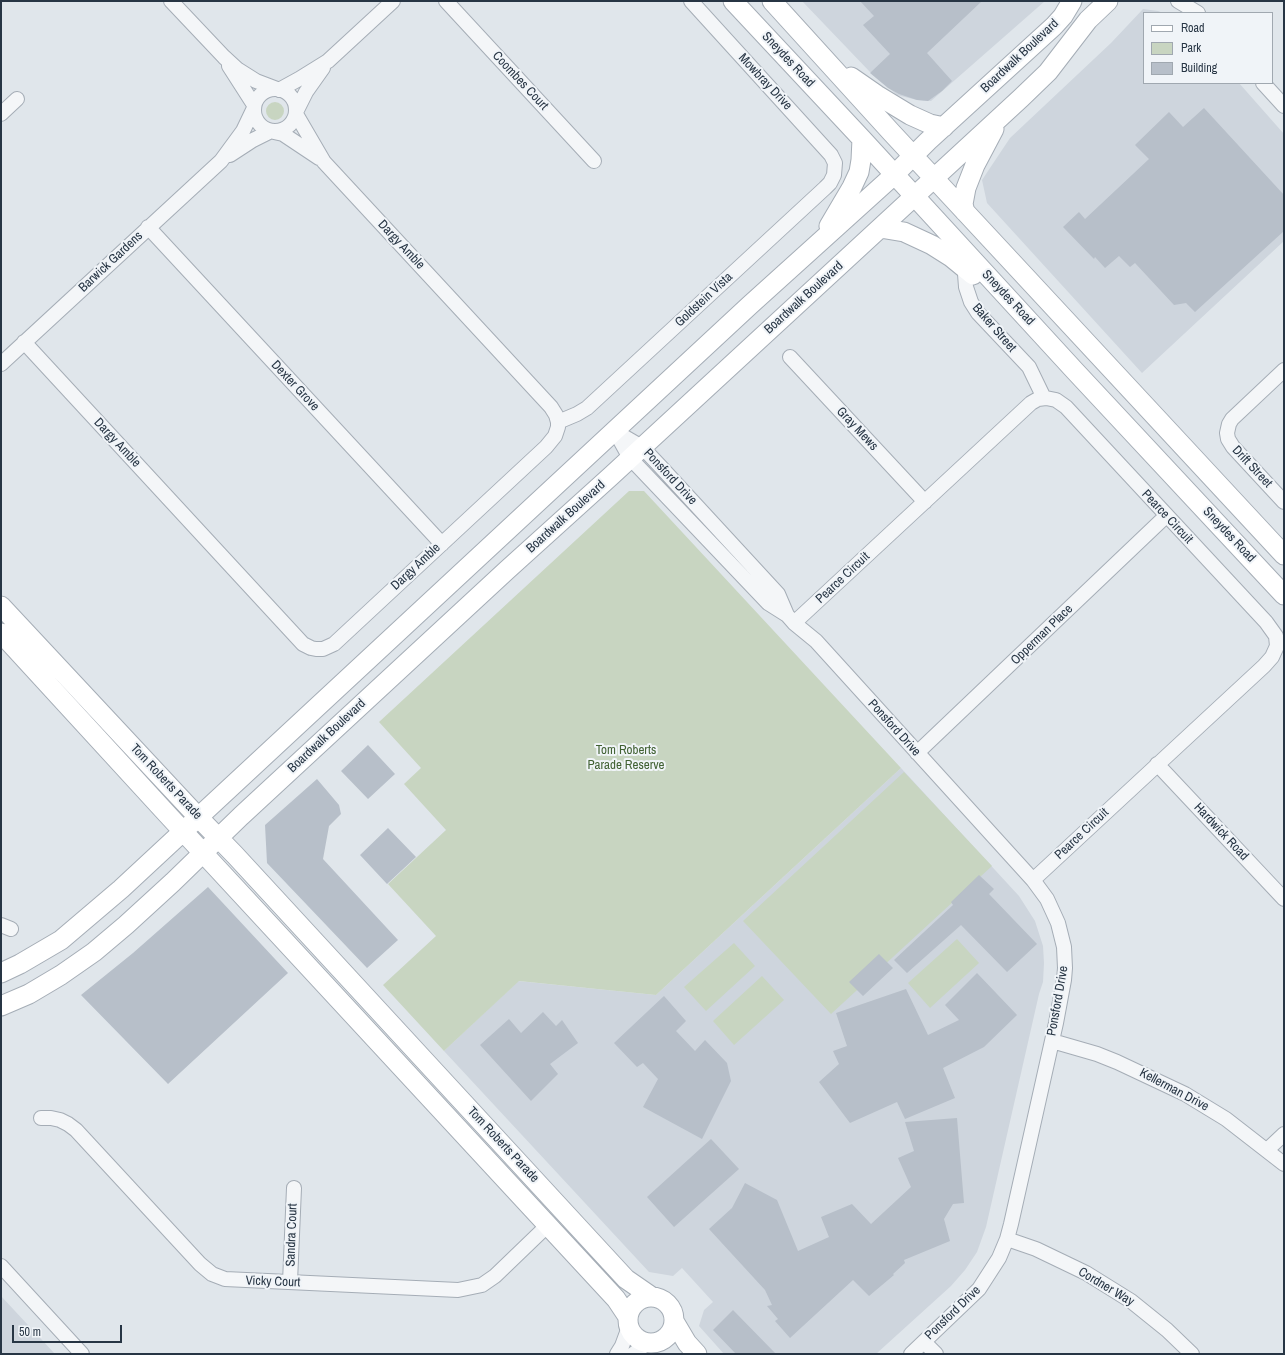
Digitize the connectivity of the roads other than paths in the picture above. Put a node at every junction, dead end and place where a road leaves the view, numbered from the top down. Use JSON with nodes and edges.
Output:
{"nodes":[{"id":1,"x":171,"y":1,"type":"edge"},
{"id":2,"x":393,"y":1,"type":"edge"},
{"id":3,"x":446,"y":1,"type":"edge"},
{"id":4,"x":691,"y":1,"type":"edge"},
{"id":5,"x":733,"y":1,"type":"edge"},
{"id":6,"x":772,"y":1,"type":"edge"},
{"id":7,"x":1072,"y":1,"type":"edge"},
{"id":8,"x":1108,"y":1,"type":"edge"},
{"id":9,"x":1178,"y":1,"type":"edge"},
{"id":10,"x":1189,"y":1,"type":"edge"},
{"id":11,"x":1196,"y":12,"type":"edge"},
{"id":12,"x":1197,"y":12,"type":"edge"},
{"id":13,"x":820,"y":54,"type":"junction"},
{"id":14,"x":224,"y":57,"type":"junction"},
{"id":15,"x":328,"y":61,"type":"junction"},
{"id":16,"x":1264,"y":84,"type":"edge"},
{"id":17,"x":278,"y":89,"type":"junction"},
{"id":18,"x":17,"y":99,"type":"dead end"},
{"id":19,"x":254,"y":106,"type":"junction"},
{"id":20,"x":1284,"y":106,"type":"edge"},
{"id":21,"x":296,"y":113,"type":"junction"},
{"id":22,"x":1,"y":114,"type":"edge"},
{"id":23,"x":1000,"y":117,"type":"junction"},
{"id":24,"x":944,"y":127,"type":"junction"},
{"id":25,"x":273,"y":132,"type":"junction"},
{"id":26,"x":862,"y":139,"type":"junction"},
{"id":27,"x":913,"y":156,"type":"junction"},
{"id":28,"x":221,"y":160,"type":"junction"},
{"id":29,"x":324,"y":162,"type":"junction"},
{"id":30,"x":594,"y":162,"type":"dead end"},
{"id":31,"x":835,"y":165,"type":"joint"},
{"id":32,"x":894,"y":174,"type":"junction"},
{"id":33,"x":934,"y":179,"type":"junction"},
{"id":34,"x":914,"y":198,"type":"junction"},
{"id":35,"x":965,"y":212,"type":"junction"},
{"id":36,"x":148,"y":227,"type":"junction"},
{"id":37,"x":880,"y":228,"type":"junction"},
{"id":38,"x":817,"y":245,"type":"junction"},
{"id":39,"x":964,"y":259,"type":"junction"},
{"id":40,"x":24,"y":342,"type":"junction"},
{"id":41,"x":790,"y":357,"type":"dead end"},
{"id":42,"x":1,"y":364,"type":"edge"},
{"id":43,"x":1284,"y":370,"type":"edge"},
{"id":44,"x":1115,"y":374,"type":"junction"},
{"id":45,"x":1044,"y":398,"type":"junction"},
{"id":46,"x":558,"y":422,"type":"junction"},
{"id":47,"x":615,"y":431,"type":"junction"},
{"id":48,"x":1149,"y":449,"type":"junction"},
{"id":49,"x":636,"y":453,"type":"junction"},
{"id":50,"x":925,"y":502,"type":"junction"},
{"id":51,"x":1284,"y":502,"type":"edge"},
{"id":52,"x":1166,"y":516,"type":"junction"},
{"id":53,"x":442,"y":544,"type":"junction"},
{"id":54,"x":1284,"y":555,"type":"edge"},
{"id":55,"x":1284,"y":595,"type":"edge"},
{"id":56,"x":1,"y":606,"type":"edge"},
{"id":57,"x":791,"y":619,"type":"junction"},
{"id":58,"x":1,"y":632,"type":"edge"},
{"id":59,"x":1280,"y":652,"type":"edge"},
{"id":60,"x":35,"y":656,"type":"junction"},
{"id":61,"x":917,"y":753,"type":"junction"},
{"id":62,"x":1157,"y":764,"type":"junction"},
{"id":63,"x":198,"y":817,"type":"junction"},
{"id":64,"x":183,"y":831,"type":"junction"},
{"id":65,"x":218,"y":837,"type":"junction"},
{"id":66,"x":203,"y":852,"type":"junction"},
{"id":67,"x":1033,"y":880,"type":"junction"},
{"id":68,"x":1284,"y":899,"type":"edge"},
{"id":69,"x":330,"y":958,"type":"junction"},
{"id":70,"x":1,"y":973,"type":"edge"},
{"id":71,"x":314,"y":973,"type":"junction"},
{"id":72,"x":358,"y":988,"type":"junction"},
{"id":73,"x":1,"y":1006,"type":"edge"},
{"id":74,"x":354,"y":1015,"type":"junction"},
{"id":75,"x":1052,"y":1041,"type":"junction"},
{"id":76,"x":41,"y":1118,"type":"dead end"},
{"id":77,"x":1284,"y":1134,"type":"edge"},
{"id":78,"x":1267,"y":1150,"type":"junction"},
{"id":79,"x":1284,"y":1164,"type":"edge"},
{"id":80,"x":294,"y":1188,"type":"dead end"},
{"id":81,"x":548,"y":1226,"type":"junction"},
{"id":82,"x":1007,"y":1239,"type":"junction"},
{"id":83,"x":1,"y":1266,"type":"edge"},
{"id":84,"x":290,"y":1282,"type":"junction"},
{"id":85,"x":652,"y":1297,"type":"junction"},
{"id":86,"x":674,"y":1321,"type":"junction"},
{"id":87,"x":629,"y":1322,"type":"junction"},
{"id":88,"x":924,"y":1342,"type":"junction"},
{"id":89,"x":655,"y":1346,"type":"edge"},
{"id":90,"x":82,"y":1354,"type":"edge"},
{"id":91,"x":617,"y":1354,"type":"edge"},
{"id":92,"x":633,"y":1354,"type":"edge"},
{"id":93,"x":697,"y":1354,"type":"edge"},
{"id":94,"x":911,"y":1354,"type":"edge"},
{"id":95,"x":936,"y":1354,"type":"edge"},
{"id":96,"x":1192,"y":1354,"type":"edge"}],
"edges":[{"from":1,"to":14,"type":"street"},
{"from":2,"to":15,"type":"street"},
{"from":3,"to":30,"type":"street","name":"Coombes Court"},
{"from":4,"to":31,"type":"street","name":"Mowbray Drive"},
{"from":5,"to":26,"type":"main road","name":"Sneydes Road"},
{"from":6,"to":13,"type":"main road","name":"Sneydes Road"},
{"from":7,"to":24,"type":"main road","name":"Boardwalk Boulevard"},
{"from":8,"to":23,"type":"main road","name":"Boardwalk Boulevard"},
{"from":9,"to":11,"type":"street"},
{"from":10,"to":12,"type":"street"},
{"from":13,"to":24,"type":"main road"},
{"from":13,"to":27,"type":"main road","name":"Sneydes Road"},
{"from":14,"to":17,"type":"street"},
{"from":14,"to":19,"type":"street"},
{"from":15,"to":17,"type":"street"},
{"from":15,"to":21,"type":"street"},
{"from":16,"to":20,"type":"street"},
{"from":17,"to":19,"type":"street"},
{"from":17,"to":21,"type":"street"},
{"from":18,"to":22,"type":"street"},
{"from":19,"to":25,"type":"street"},
{"from":19,"to":28,"type":"street","name":"Barwick Gardens"},
{"from":21,"to":25,"type":"street"},
{"from":21,"to":29,"type":"street","name":"Dargy Amble"},
{"from":23,"to":33,"type":"main road","name":"Boardwalk Boulevard"},
{"from":23,"to":35,"type":"main road"},
{"from":24,"to":27,"type":"main road","name":"Boardwalk Boulevard"},
{"from":25,"to":28,"type":"street","name":"Barwick Gardens"},
{"from":25,"to":29,"type":"street","name":"Dargy Amble"},
{"from":26,"to":32,"type":"main road","name":"Sneydes Road"},
{"from":26,"to":38,"type":"main road"},
{"from":27,"to":32,"type":"main road","name":"Boardwalk Boulevard"},
{"from":27,"to":33,"type":"main road","name":"Sneydes Road"},
{"from":28,"to":36,"type":"street","name":"Barwick Gardens"},
{"from":29,"to":46,"type":"street","name":"Dargy Amble"},
{"from":31,"to":46,"type":"street","name":"Goldstein Vista"},
{"from":32,"to":34,"type":"main road","name":"Sneydes Road"},
{"from":32,"to":38,"type":"main road","name":"Boardwalk Boulevard"},
{"from":33,"to":34,"type":"main road","name":"Boardwalk Boulevard"},
{"from":33,"to":35,"type":"main road","name":"Sneydes Road"},
{"from":34,"to":37,"type":"main road","name":"Boardwalk Boulevard"},
{"from":34,"to":39,"type":"main road","name":"Sneydes Road"},
{"from":35,"to":44,"type":"main road","name":"Sneydes Road"},
{"from":36,"to":40,"type":"street","name":"Barwick Gardens"},
{"from":36,"to":53,"type":"street","name":"Dexter Grove"},
{"from":37,"to":39,"type":"main road"},
{"from":37,"to":49,"type":"main road","name":"Boardwalk Boulevard"},
{"from":38,"to":47,"type":"main road","name":"Boardwalk Boulevard"},
{"from":39,"to":45,"type":"street","name":"Baker Street"},
{"from":39,"to":48,"type":"main road","name":"Sneydes Road"},
{"from":40,"to":42,"type":"street","name":"Barwick Gardens"},
{"from":40,"to":53,"type":"street","name":"Dargy Amble"},
{"from":41,"to":50,"type":"street","name":"Gray Mews"},
{"from":43,"to":51,"type":"street","name":"Drift Street"},
{"from":44,"to":48,"type":"main road"},
{"from":44,"to":54,"type":"main road","name":"Sneydes Road"},
{"from":45,"to":50,"type":"street","name":"Pearce Circuit"},
{"from":45,"to":52,"type":"street","name":"Pearce Circuit"},
{"from":46,"to":53,"type":"street","name":"Dargy Amble"},
{"from":47,"to":49,"type":"street","name":"Ponsford Drive"},
{"from":47,"to":63,"type":"main road","name":"Boardwalk Boulevard"},
{"from":48,"to":55,"type":"main road","name":"Sneydes Road"},
{"from":49,"to":57,"type":"street","name":"Ponsford Drive"},
{"from":49,"to":65,"type":"main road","name":"Boardwalk Boulevard"},
{"from":50,"to":57,"type":"street","name":"Pearce Circuit"},
{"from":52,"to":59,"type":"street","name":"Pearce Circuit"},
{"from":52,"to":61,"type":"street","name":"Opperman Place"},
{"from":56,"to":60,"type":"main road","name":"Tom Roberts Parade"},
{"from":57,"to":61,"type":"street","name":"Ponsford Drive"},
{"from":58,"to":60,"type":"main road","name":"Tom Roberts Parade"},
{"from":59,"to":62,"type":"street","name":"Pearce Circuit"},
{"from":60,"to":63,"type":"main road","name":"Tom Roberts Parade"},
{"from":60,"to":64,"type":"main road","name":"Tom Roberts Parade"},
{"from":61,"to":67,"type":"street","name":"Ponsford Drive"},
{"from":62,"to":67,"type":"street","name":"Pearce Circuit"},
{"from":62,"to":68,"type":"street","name":"Hardwick Road"},
{"from":63,"to":64,"type":"main road","name":"Boardwalk Boulevard"},
{"from":63,"to":65,"type":"main road","name":"Tom Roberts Parade"},
{"from":64,"to":66,"type":"main road","name":"Tom Roberts Parade"},
{"from":64,"to":70,"type":"main road","name":"Boardwalk Boulevard"},
{"from":65,"to":66,"type":"main road","name":"Boardwalk Boulevard"},
{"from":65,"to":69,"type":"main road","name":"Tom Roberts Parade"},
{"from":66,"to":71,"type":"main road","name":"Tom Roberts Parade"},
{"from":66,"to":73,"type":"main road","name":"Boardwalk Boulevard"},
{"from":67,"to":75,"type":"street","name":"Ponsford Drive"},
{"from":69,"to":71,"type":"main road"},
{"from":69,"to":72,"type":"main road","name":"Tom Roberts Parade"},
{"from":71,"to":74,"type":"main road","name":"Tom Roberts Parade"},
{"from":72,"to":74,"type":"main road"},
{"from":72,"to":85,"type":"main road","name":"Tom Roberts Parade"},
{"from":74,"to":81,"type":"main road","name":"Tom Roberts Parade"},
{"from":75,"to":78,"type":"street","name":"Kellerman Drive"},
{"from":75,"to":82,"type":"street","name":"Ponsford Drive"},
{"from":76,"to":84,"type":"street","name":"Vicky Court"},
{"from":77,"to":78,"type":"street"},
{"from":78,"to":79,"type":"street","name":"Kellerman Drive"},
{"from":80,"to":84,"type":"street","name":"Sandra Court"},
{"from":81,"to":84,"type":"street","name":"Vicky Court"},
{"from":81,"to":87,"type":"main road","name":"Tom Roberts Parade"},
{"from":82,"to":88,"type":"street","name":"Ponsford Drive"},
{"from":82,"to":96,"type":"street","name":"Cordner Way"},
{"from":83,"to":90,"type":"street"},
{"from":85,"to":86,"type":"main road"},
{"from":85,"to":87,"type":"main road"},
{"from":86,"to":89,"type":"main road"},
{"from":86,"to":93,"type":"main road"},
{"from":87,"to":89,"type":"main road"},
{"from":87,"to":91,"type":"street"},
{"from":88,"to":94,"type":"street","name":"Ponsford Drive"},
{"from":88,"to":95,"type":"street"},
{"from":89,"to":92,"type":"street"}]}
